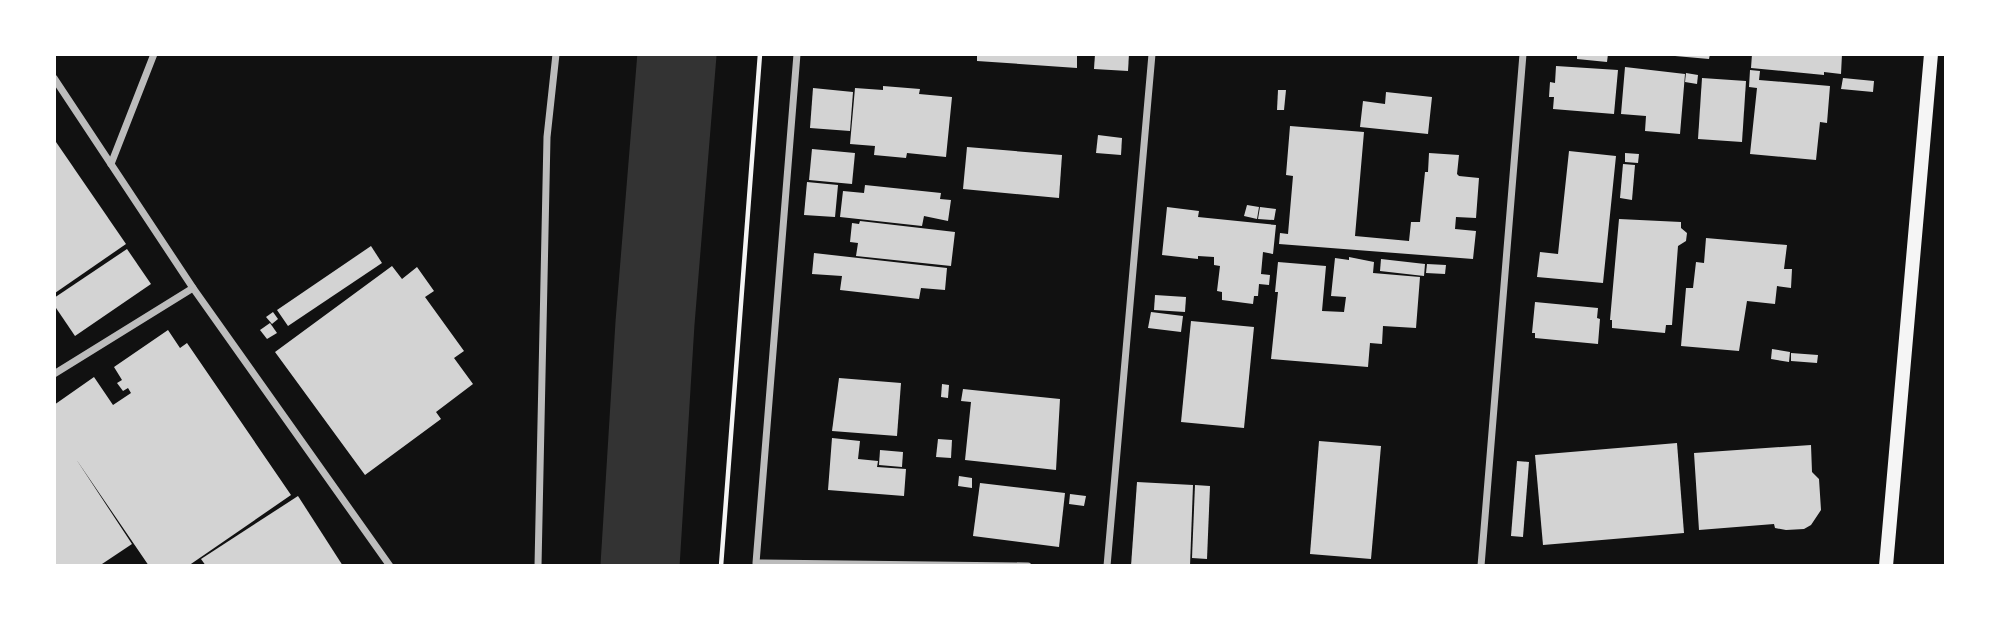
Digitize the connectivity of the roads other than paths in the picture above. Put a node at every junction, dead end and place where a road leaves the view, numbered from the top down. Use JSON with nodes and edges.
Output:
{"nodes":[{"id":1,"x":154,"y":54,"type":"edge"},
{"id":2,"x":556,"y":54,"type":"edge"},
{"id":3,"x":797,"y":54,"type":"edge"},
{"id":4,"x":1152,"y":54,"type":"edge"},
{"id":5,"x":1523,"y":54,"type":"edge"},
{"id":6,"x":1931,"y":54,"type":"edge"},
{"id":7,"x":54,"y":78,"type":"edge"},
{"id":8,"x":111,"y":164,"type":"junction"},
{"id":9,"x":193,"y":288,"type":"junction"},
{"id":10,"x":54,"y":374,"type":"edge"},
{"id":11,"x":390,"y":566,"type":"edge"},
{"id":12,"x":538,"y":566,"type":"edge"},
{"id":13,"x":1028,"y":566,"type":"edge"},
{"id":14,"x":1107,"y":566,"type":"edge"},
{"id":15,"x":1480,"y":566,"type":"edge"},
{"id":16,"x":1886,"y":566,"type":"edge"}],
"edges":[{"from":1,"to":8,"type":"street"},
{"from":2,"to":12,"type":"street"},
{"from":3,"to":13,"type":"street"},
{"from":4,"to":14,"type":"street"},
{"from":5,"to":15,"type":"street"},
{"from":6,"to":16,"type":"main road"},
{"from":7,"to":8,"type":"street"},
{"from":8,"to":9,"type":"street"},
{"from":9,"to":10,"type":"street"},
{"from":9,"to":11,"type":"street"}]}
